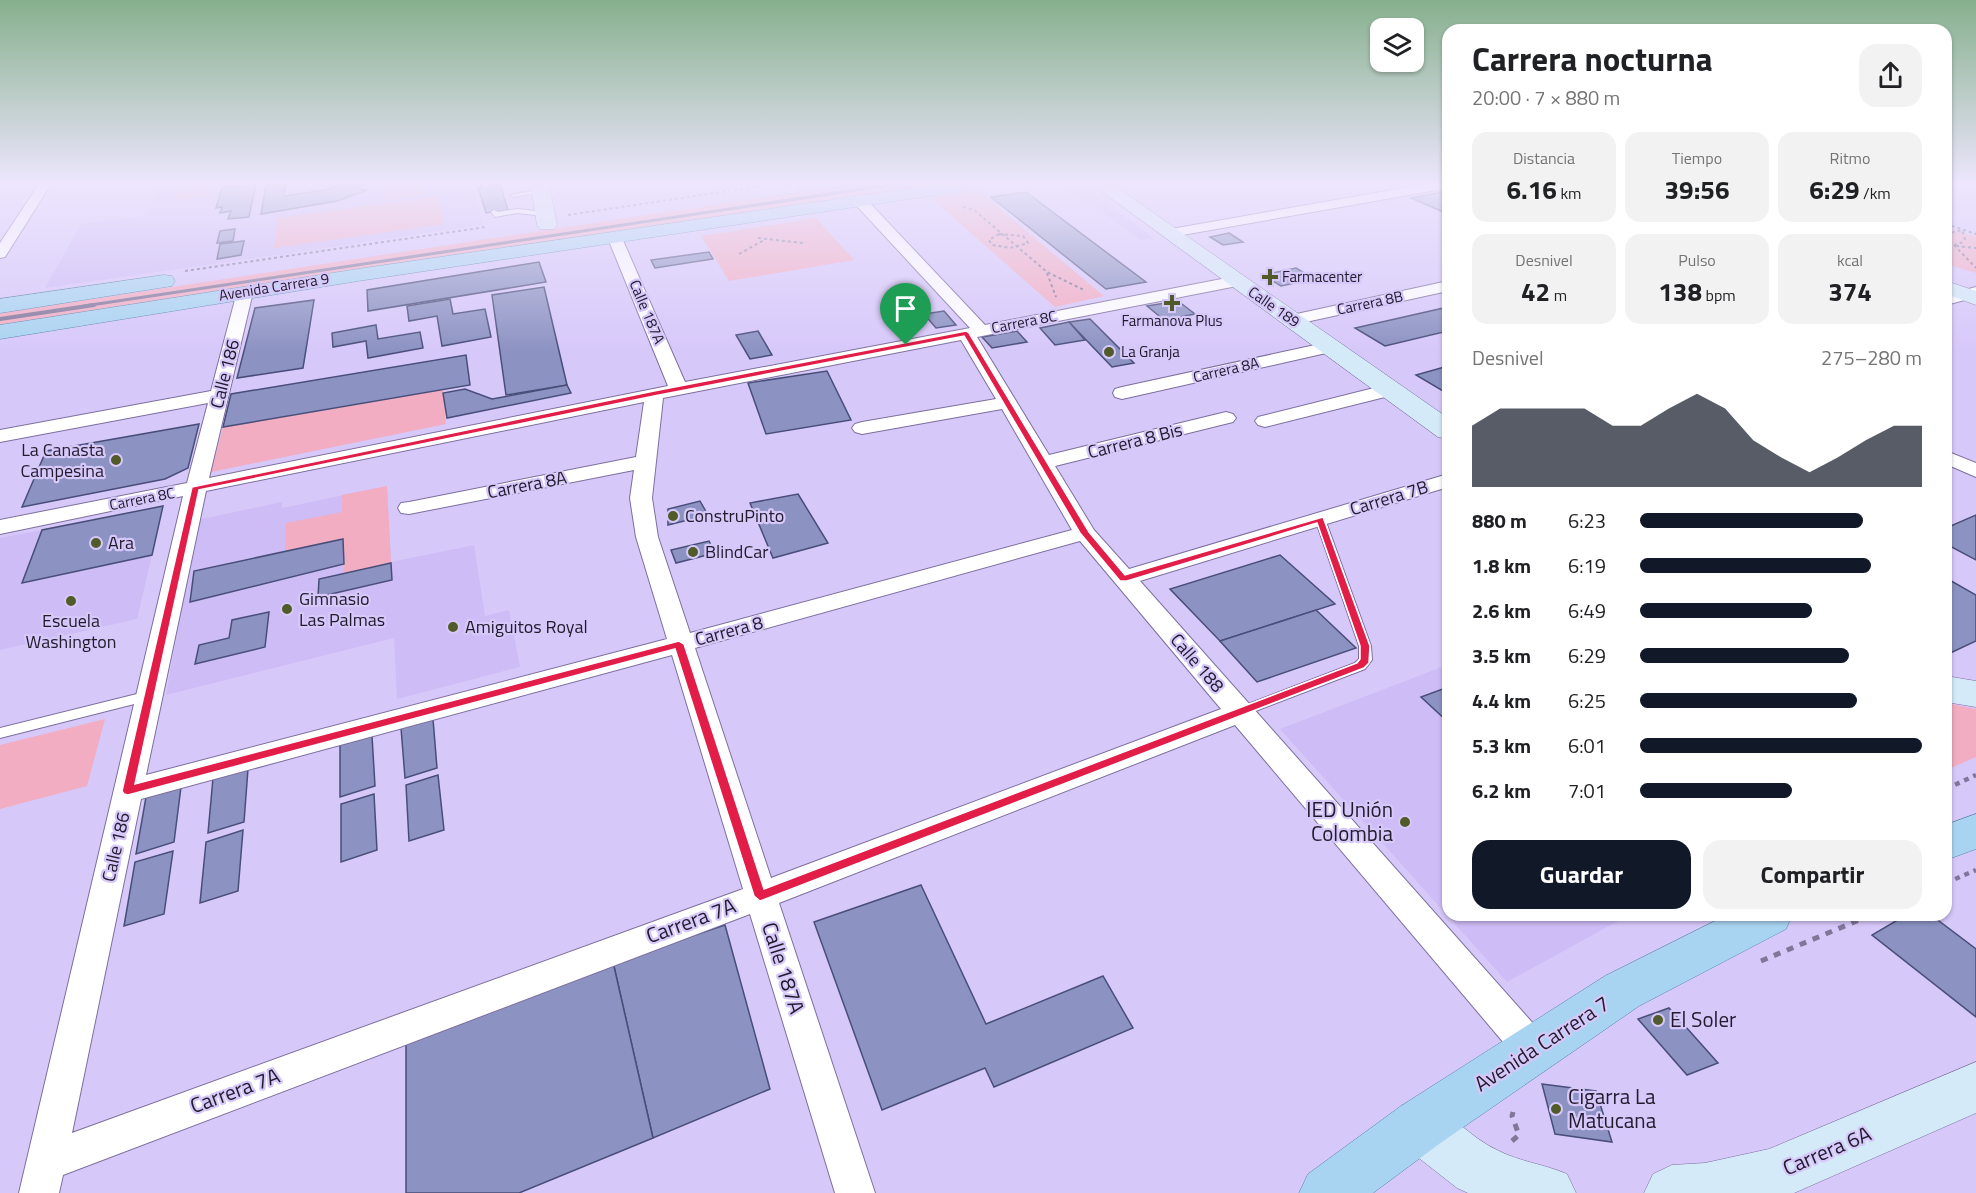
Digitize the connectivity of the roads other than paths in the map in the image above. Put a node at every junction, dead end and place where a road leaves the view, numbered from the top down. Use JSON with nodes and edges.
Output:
{"nodes":[{"id":1,"x":9,"y":240,"type":"edge"},
{"id":2,"x":590,"y":240,"type":"edge"},
{"id":3,"x":615,"y":240,"type":"edge"},
{"id":4,"x":893,"y":240,"type":"edge"},
{"id":5,"x":1180,"y":240,"type":"edge"},
{"id":6,"x":0,"y":254,"type":"edge"},
{"id":7,"x":183,"y":275,"type":"road end"},
{"id":8,"x":1952,"y":280,"type":"edge"},
{"id":9,"x":1237,"y":281,"type":"junction"},
{"id":10,"x":1442,"y":286,"type":"edge"},
{"id":11,"x":245,"y":292,"type":"junction"},
{"id":12,"x":1964,"y":293,"type":"edge"},
{"id":13,"x":0,"y":306,"type":"edge"},
{"id":14,"x":1292,"y":320,"type":"junction"},
{"id":15,"x":0,"y":332,"type":"edge"},
{"id":16,"x":973,"y":332,"type":"junction"},
{"id":17,"x":1329,"y":346,"type":"junction"},
{"id":18,"x":1389,"y":390,"type":"junction"},
{"id":19,"x":667,"y":391,"type":"junction"},
{"id":20,"x":1122,"y":393,"type":"dead end"},
{"id":21,"x":220,"y":395,"type":"junction"},
{"id":22,"x":1008,"y":402,"type":"junction"},
{"id":23,"x":1226,"y":418,"type":"dead end"},
{"id":24,"x":1265,"y":421,"type":"dead end"},
{"id":25,"x":1442,"y":427,"type":"edge"},
{"id":26,"x":862,"y":428,"type":"dead end"},
{"id":27,"x":0,"y":436,"type":"edge"},
{"id":28,"x":1952,"y":460,"type":"edge"},
{"id":29,"x":644,"y":462,"type":"junction"},
{"id":30,"x":1043,"y":463,"type":"junction"},
{"id":31,"x":1976,"y":471,"type":"edge"},
{"id":32,"x":1442,"y":482,"type":"edge"},
{"id":33,"x":195,"y":489,"type":"junction"},
{"id":34,"x":409,"y":508,"type":"dead end"},
{"id":35,"x":1320,"y":519,"type":"junction"},
{"id":36,"x":0,"y":527,"type":"edge"},
{"id":37,"x":1085,"y":533,"type":"junction"},
{"id":38,"x":1123,"y":579,"type":"junction"},
{"id":39,"x":679,"y":644,"type":"junction"},
{"id":40,"x":1952,"y":690,"type":"edge"},
{"id":41,"x":1976,"y":694,"type":"edge"},
{"id":42,"x":149,"y":696,"type":"junction"},
{"id":43,"x":1240,"y":712,"type":"junction"},
{"id":44,"x":0,"y":733,"type":"edge"},
{"id":45,"x":128,"y":791,"type":"junction"},
{"id":46,"x":1976,"y":831,"type":"edge"},
{"id":47,"x":1952,"y":841,"type":"edge"},
{"id":48,"x":760,"y":896,"type":"junction"},
{"id":49,"x":1758,"y":921,"type":"edge"},
{"id":50,"x":1533,"y":1050,"type":"junction"},
{"id":51,"x":1976,"y":1087,"type":"edge"},
{"id":52,"x":1420,"y":1125,"type":"junction"},
{"id":53,"x":42,"y":1178,"type":"edge"},
{"id":54,"x":855,"y":1193,"type":"edge"},
{"id":55,"x":1327,"y":1193,"type":"edge"},
{"id":56,"x":1548,"y":1193,"type":"edge"},
{"id":57,"x":1672,"y":1193,"type":"edge"}],
"edges":[{"from":1,"to":6,"type":"street"},
{"from":2,"to":11,"type":"main road","name":"Avenida Carrera 9"},
{"from":3,"to":19,"type":"street","name":"Calle 187A"},
{"from":4,"to":16,"type":"street","name":"Calle 188"},
{"from":5,"to":9,"type":"street","name":"Calle 189"},
{"from":7,"to":13,"type":"main road"},
{"from":8,"to":12,"type":"street"},
{"from":9,"to":14,"type":"street","name":"Calle 189"},
{"from":9,"to":16,"type":"street","name":"Carrera 8C"},
{"from":10,"to":14,"type":"street","name":"Carrera 8B"},
{"from":11,"to":15,"type":"main road","name":"Avenida Carrera 9"},
{"from":11,"to":21,"type":"street","name":"Calle 186"},
{"from":14,"to":17,"type":"street","name":"Calle 189"},
{"from":16,"to":19,"type":"street","name":"Carrera 8C"},
{"from":16,"to":22,"type":"street","name":"Calle 188"},
{"from":17,"to":18,"type":"street","name":"Calle 189"},
{"from":17,"to":20,"type":"street","name":"Carrera 8A"},
{"from":18,"to":24,"type":"street"},
{"from":18,"to":25,"type":"street","name":"Calle 189"},
{"from":19,"to":29,"type":"street","name":"Calle 187A"},
{"from":19,"to":33,"type":"street","name":"Carrera 8C"},
{"from":21,"to":27,"type":"street"},
{"from":21,"to":33,"type":"street","name":"Calle 186"},
{"from":22,"to":26,"type":"street"},
{"from":22,"to":30,"type":"street","name":"Calle 188"},
{"from":23,"to":30,"type":"street","name":"Carrera 8 Bis"},
{"from":28,"to":31,"type":"street"},
{"from":29,"to":34,"type":"street","name":"Carrera 8A"},
{"from":29,"to":39,"type":"street","name":"Calle 187A"},
{"from":30,"to":37,"type":"street","name":"Calle 188"},
{"from":32,"to":35,"type":"street","name":"Carrera 7B"},
{"from":33,"to":36,"type":"street","name":"Carrera 8C"},
{"from":33,"to":42,"type":"street","name":"Calle 186"},
{"from":35,"to":38,"type":"street","name":"Carrera 7B"},
{"from":35,"to":43,"type":"lane","name":"Carrera 7A"},
{"from":37,"to":38,"type":"street","name":"Calle 188"},
{"from":37,"to":39,"type":"street","name":"Carrera 8"},
{"from":38,"to":43,"type":"street","name":"Calle 188"},
{"from":39,"to":45,"type":"street","name":"Carrera 8"},
{"from":39,"to":48,"type":"street","name":"Calle 187A"},
{"from":40,"to":41,"type":"street"},
{"from":42,"to":44,"type":"lane"},
{"from":42,"to":45,"type":"street","name":"Calle 186"},
{"from":43,"to":48,"type":"street","name":"Carrera 7A"},
{"from":43,"to":50,"type":"street","name":"Calle 188"},
{"from":45,"to":53,"type":"street","name":"Calle 186"},
{"from":46,"to":47,"type":"main road"},
{"from":48,"to":53,"type":"street","name":"Carrera 7A"},
{"from":48,"to":54,"type":"street","name":"Calle 187A"},
{"from":49,"to":50,"type":"main road","name":"Avenida Carrera 7"},
{"from":50,"to":52,"type":"main road","name":"Avenida Carrera 7"},
{"from":51,"to":57,"type":"street","name":"Carrera 6A"},
{"from":52,"to":55,"type":"main road","name":"Avenida Carrera 7"},
{"from":52,"to":56,"type":"street"}]}
